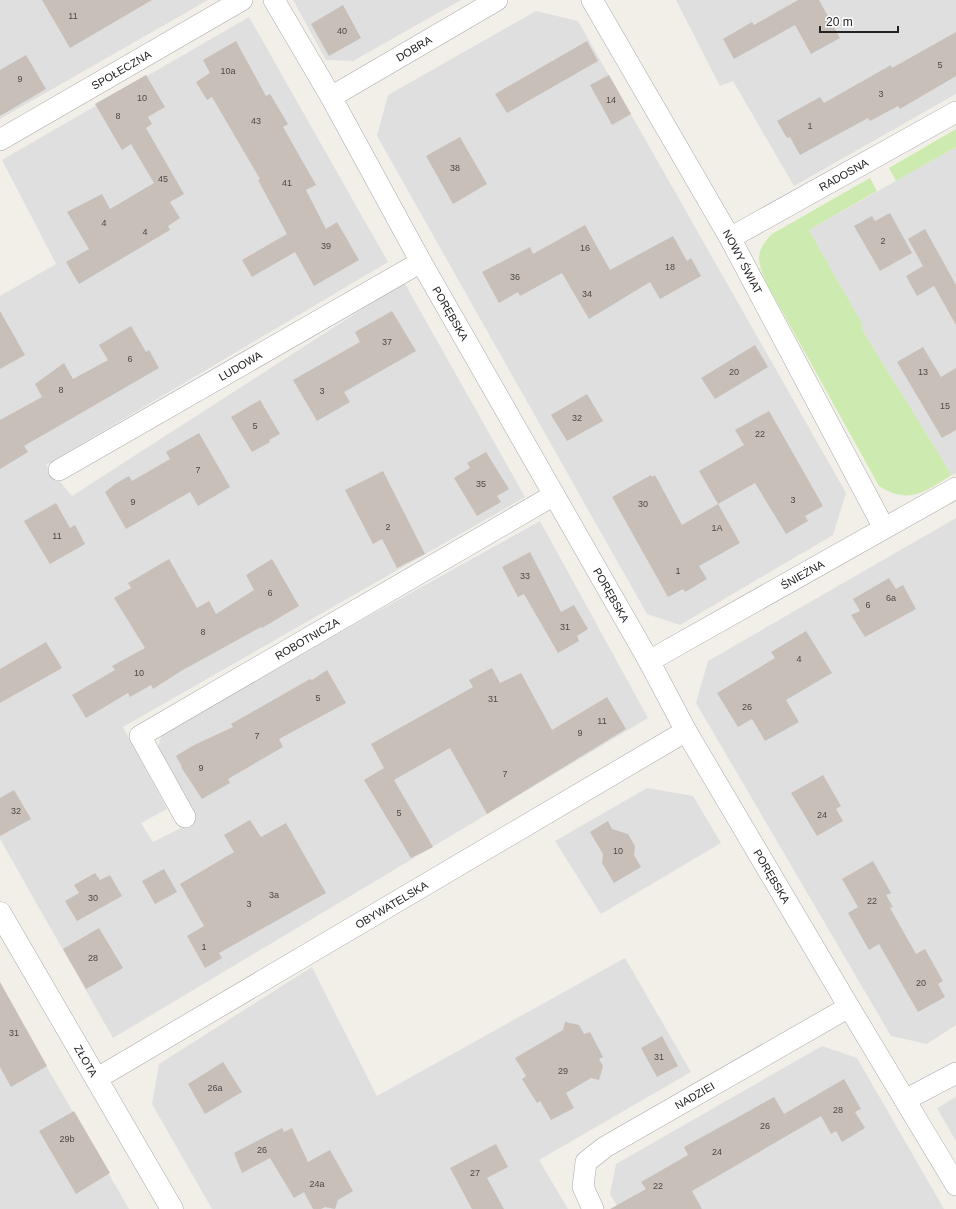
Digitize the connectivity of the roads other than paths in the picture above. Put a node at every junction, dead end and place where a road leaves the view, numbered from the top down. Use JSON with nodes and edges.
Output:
{"nodes":[{"id":1,"x":242,"y":0,"type":"edge"},
{"id":2,"x":274,"y":0,"type":"edge"},
{"id":3,"x":497,"y":0,"type":"edge"},
{"id":4,"x":592,"y":0,"type":"edge"},
{"id":5,"x":331,"y":97,"type":"junction"},
{"id":6,"x":956,"y":112,"type":"edge"},
{"id":7,"x":0,"y":140,"type":"edge"},
{"id":8,"x":730,"y":238,"type":"junction"},
{"id":9,"x":421,"y":262,"type":"junction"},
{"id":10,"x":59,"y":470,"type":"dead end"},
{"id":11,"x":956,"y":488,"type":"edge"},
{"id":12,"x":554,"y":495,"type":"junction"},
{"id":13,"x":884,"y":528,"type":"junction"},
{"id":14,"x":649,"y":661,"type":"junction"},
{"id":15,"x":686,"y":731,"type":"junction"},
{"id":16,"x":185,"y":817,"type":"dead end"},
{"id":17,"x":0,"y":913,"type":"edge"},
{"id":18,"x":849,"y":1007,"type":"junction"},
{"id":19,"x":956,"y":1073,"type":"edge"},
{"id":20,"x":96,"y":1079,"type":"junction"},
{"id":21,"x":905,"y":1100,"type":"junction"},
{"id":22,"x":956,"y":1185,"type":"edge"},
{"id":23,"x":172,"y":1209,"type":"edge"},
{"id":24,"x":593,"y":1209,"type":"edge"}],
"edges":[{"from":1,"to":7,"type":"street","name":"SPOŁECZNA"},
{"from":2,"to":5,"type":"street","name":"PORĘBSKA"},
{"from":3,"to":5,"type":"street","name":"DOBRA"},
{"from":4,"to":8,"type":"street","name":"NOWY ŚWIAT"},
{"from":5,"to":9,"type":"street","name":"PORĘBSKA"},
{"from":6,"to":8,"type":"street","name":"RADOSNA"},
{"from":8,"to":13,"type":"street","name":"NOWY ŚWIAT"},
{"from":9,"to":10,"type":"street","name":"LUDOWA"},
{"from":9,"to":12,"type":"street","name":"PORĘBSKA"},
{"from":11,"to":13,"type":"street","name":"ŚNIEŻNA"},
{"from":12,"to":14,"type":"street","name":"PORĘBSKA"},
{"from":12,"to":16,"type":"street","name":"ROBOTNICZA"},
{"from":13,"to":14,"type":"street","name":"ŚNIEŻNA"},
{"from":14,"to":15,"type":"street","name":"PORĘBSKA"},
{"from":15,"to":18,"type":"street","name":"PORĘBSKA"},
{"from":15,"to":20,"type":"street","name":"OBYWATELSKA"},
{"from":17,"to":20,"type":"street","name":"ZŁOTA"},
{"from":18,"to":21,"type":"street","name":"PORĘBSKA"},
{"from":18,"to":24,"type":"street","name":"NADZIEI"},
{"from":19,"to":21,"type":"street"},
{"from":20,"to":23,"type":"street","name":"ZŁOTA"},
{"from":21,"to":22,"type":"street","name":"PORĘBSKA"}]}
